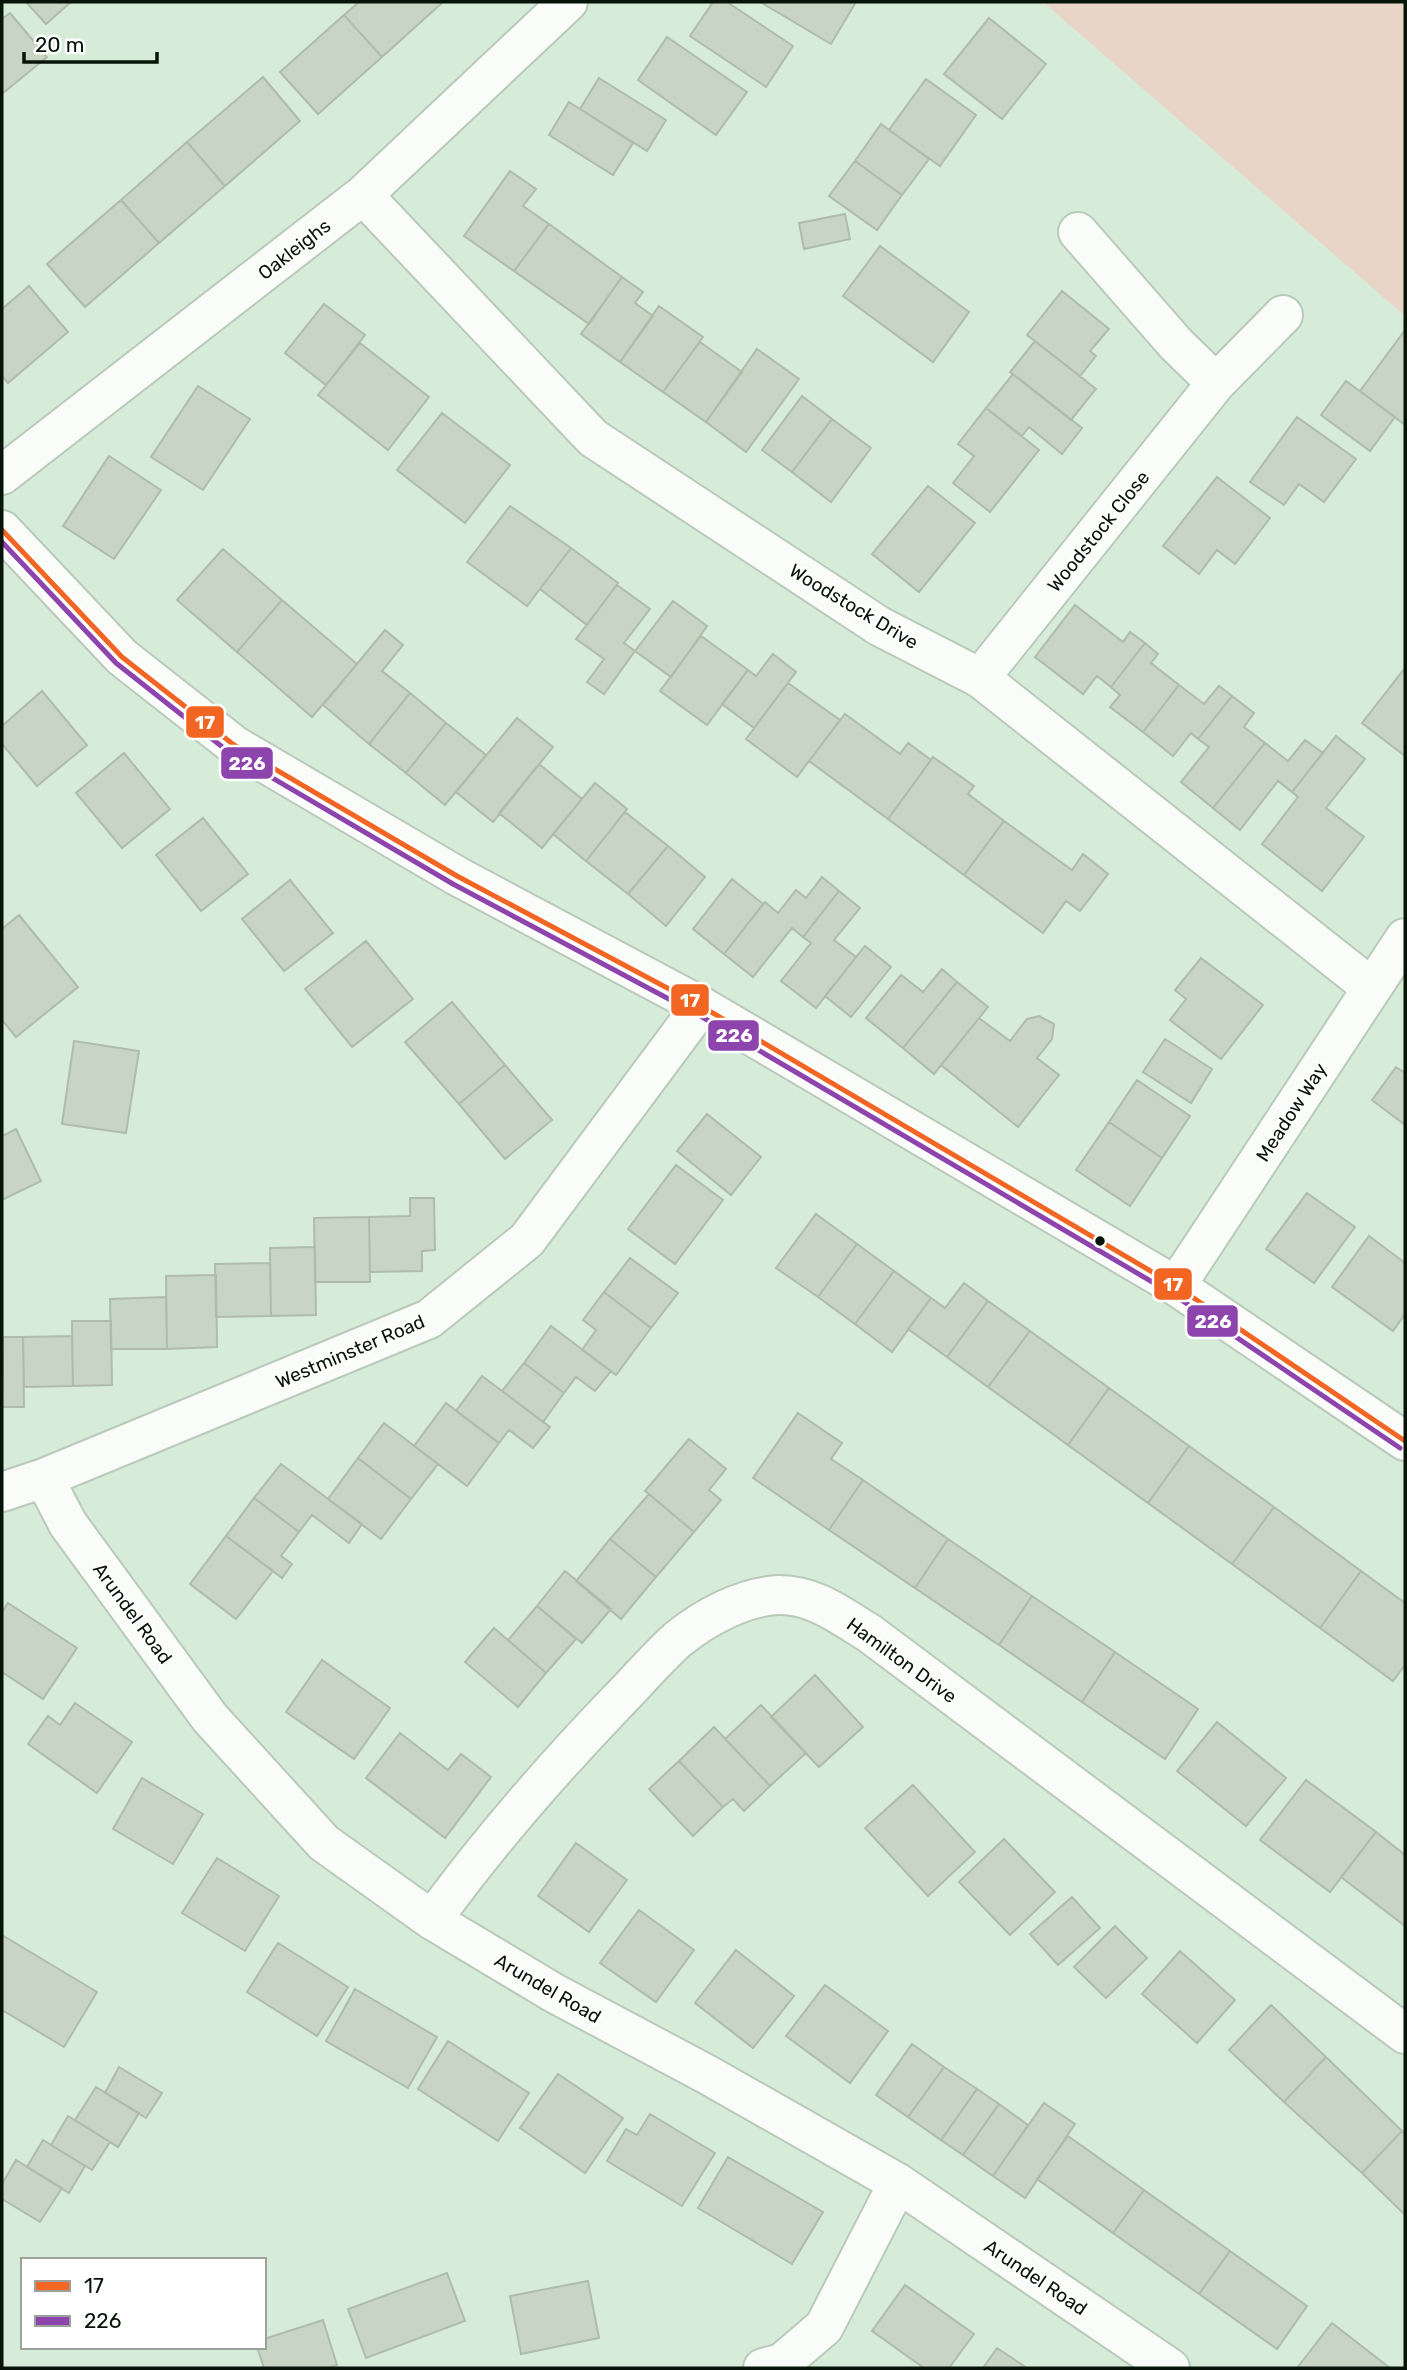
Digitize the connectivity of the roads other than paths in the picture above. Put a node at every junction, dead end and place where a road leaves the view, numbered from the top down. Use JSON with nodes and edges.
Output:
{"nodes":[{"id":1,"x":568,"y":2,"type":"edge"},
{"id":2,"x":363,"y":195,"type":"junction"},
{"id":3,"x":1078,"y":232,"type":"dead end"},
{"id":4,"x":1283,"y":315,"type":"dead end"},
{"id":5,"x":1216,"y":383,"type":"junction"},
{"id":6,"x":2,"y":475,"type":"edge"},
{"id":7,"x":2,"y":530,"type":"edge"},
{"id":8,"x":980,"y":678,"type":"junction"},
{"id":9,"x":1405,"y":937,"type":"edge"},
{"id":10,"x":1372,"y":988,"type":"junction"},
{"id":11,"x":701,"y":1006,"type":"junction"},
{"id":12,"x":1176,"y":1286,"type":"junction"},
{"id":13,"x":1405,"y":1441,"type":"edge"},
{"id":14,"x":44,"y":1478,"type":"junction"},
{"id":15,"x":2,"y":1492,"type":"edge"},
{"id":16,"x":432,"y":1920,"type":"junction"},
{"id":17,"x":1405,"y":2034,"type":"edge"},
{"id":18,"x":898,"y":2183,"type":"junction"},
{"id":19,"x":763,"y":2368,"type":"edge"},
{"id":20,"x":1170,"y":2368,"type":"edge"}],
"edges":[{"from":1,"to":2,"type":"street","name":"Oakleighs"},
{"from":2,"to":6,"type":"street","name":"Oakleighs"},
{"from":2,"to":8,"type":"street","name":"Woodstock Drive"},
{"from":3,"to":5,"type":"street"},
{"from":4,"to":5,"type":"street","name":"Woodstock Close"},
{"from":5,"to":8,"type":"street","name":"Woodstock Close"},
{"from":7,"to":11,"type":"street"},
{"from":8,"to":10,"type":"street","name":"Woodstock Drive"},
{"from":9,"to":10,"type":"street","name":"Meadow Way"},
{"from":10,"to":12,"type":"street","name":"Meadow Way"},
{"from":11,"to":12,"type":"street"},
{"from":11,"to":14,"type":"street","name":"Westminster Road"},
{"from":12,"to":13,"type":"street"},
{"from":14,"to":15,"type":"street","name":"Westminster Road"},
{"from":14,"to":16,"type":"street","name":"Arundel Road"},
{"from":16,"to":17,"type":"street","name":"Hamilton Drive"},
{"from":16,"to":18,"type":"street","name":"Arundel Road"},
{"from":18,"to":19,"type":"street"},
{"from":18,"to":20,"type":"street","name":"Arundel Road"}]}
